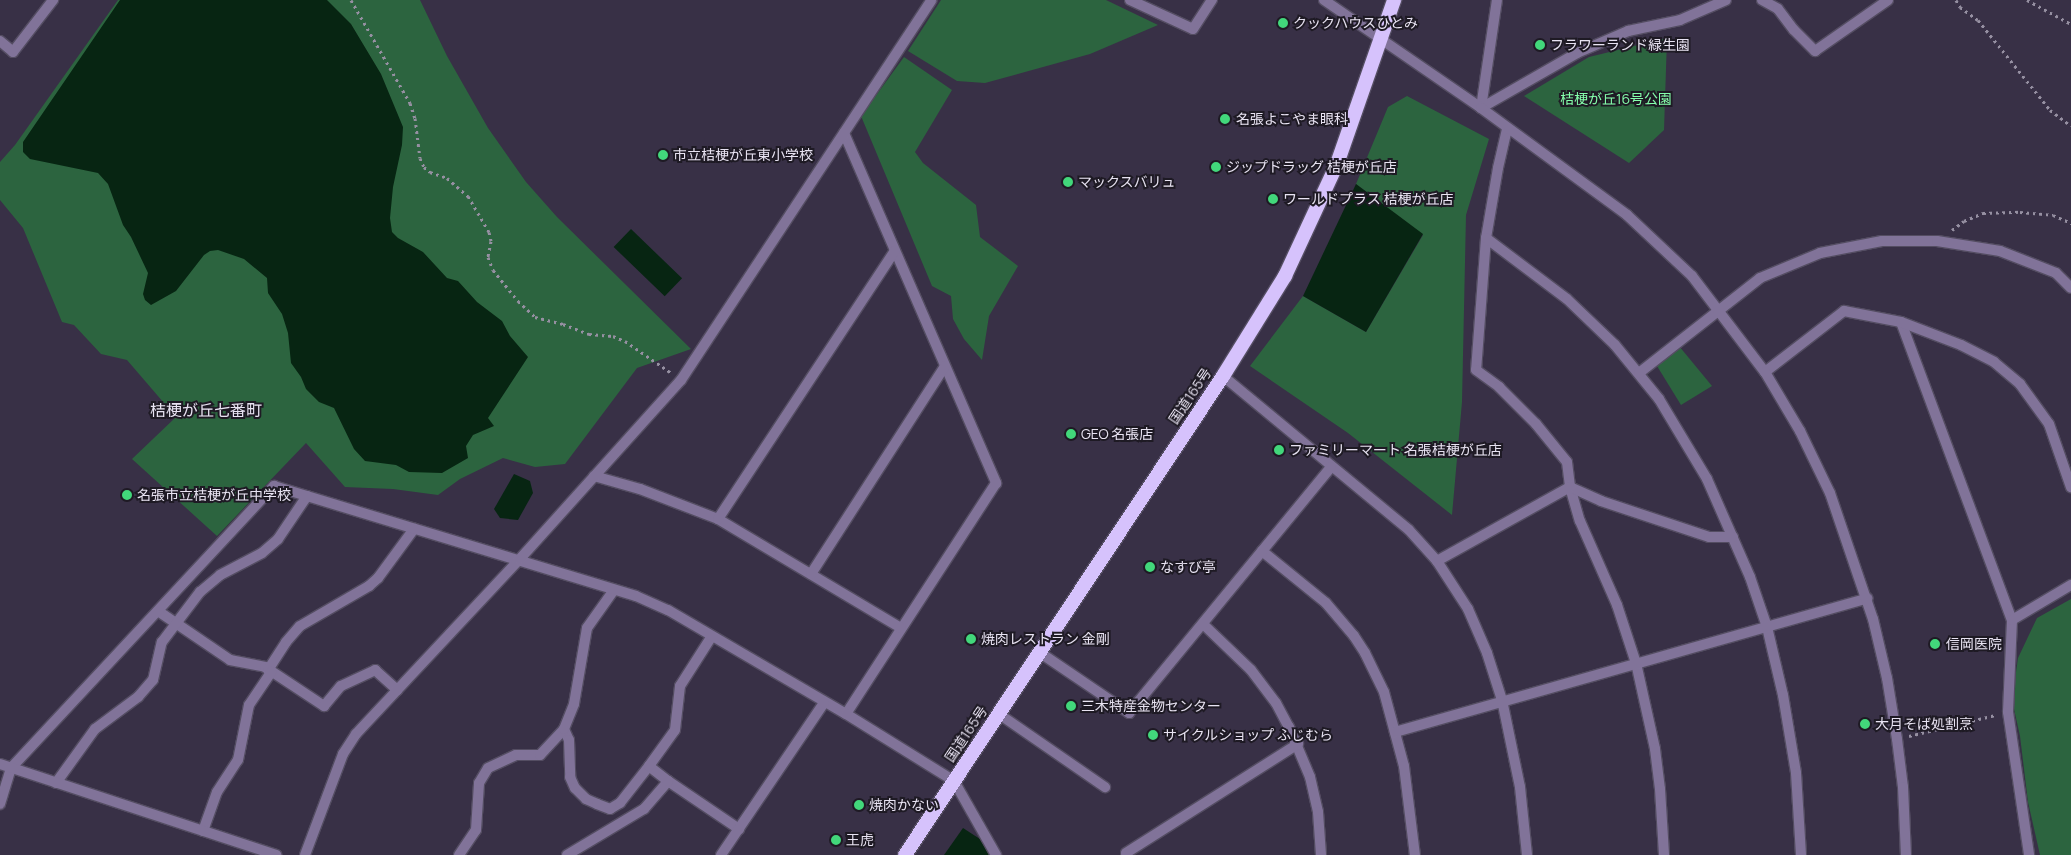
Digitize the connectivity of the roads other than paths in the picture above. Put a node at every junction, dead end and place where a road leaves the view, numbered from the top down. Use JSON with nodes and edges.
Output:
{"nodes":[{"id":1,"x":53,"y":0,"type":"edge"},
{"id":2,"x":932,"y":0,"type":"edge"},
{"id":3,"x":1130,"y":0,"type":"edge"},
{"id":4,"x":1212,"y":0,"type":"edge"},
{"id":5,"x":1324,"y":0,"type":"edge"},
{"id":6,"x":1394,"y":0,"type":"edge"},
{"id":7,"x":1497,"y":0,"type":"edge"},
{"id":8,"x":1726,"y":0,"type":"edge"},
{"id":9,"x":1762,"y":0,"type":"edge"},
{"id":10,"x":1888,"y":0,"type":"edge"},
{"id":11,"x":1382,"y":40,"type":"junction"},
{"id":12,"x":0,"y":41,"type":"edge"},
{"id":13,"x":1481,"y":108,"type":"junction"},
{"id":14,"x":1507,"y":129,"type":"junction"},
{"id":15,"x":844,"y":133,"type":"junction"},
{"id":16,"x":1486,"y":238,"type":"junction"},
{"id":17,"x":895,"y":250,"type":"junction"},
{"id":18,"x":2071,"y":288,"type":"edge"},
{"id":19,"x":1720,"y":310,"type":"junction"},
{"id":20,"x":1901,"y":322,"type":"junction"},
{"id":21,"x":945,"y":366,"type":"junction"},
{"id":22,"x":1765,"y":372,"type":"junction"},
{"id":23,"x":1639,"y":373,"type":"junction"},
{"id":24,"x":1223,"y":376,"type":"junction"},
{"id":25,"x":1332,"y":467,"type":"junction"},
{"id":26,"x":594,"y":476,"type":"junction"},
{"id":27,"x":1570,"y":487,"type":"junction"},
{"id":28,"x":2071,"y":487,"type":"edge"},
{"id":29,"x":307,"y":496,"type":"junction"},
{"id":30,"x":718,"y":520,"type":"junction"},
{"id":31,"x":414,"y":529,"type":"junction"},
{"id":32,"x":1733,"y":537,"type":"junction"},
{"id":33,"x":1262,"y":551,"type":"junction"},
{"id":34,"x":519,"y":560,"type":"junction"},
{"id":35,"x":1437,"y":561,"type":"junction"},
{"id":36,"x":811,"y":574,"type":"junction"},
{"id":37,"x":2071,"y":585,"type":"edge"},
{"id":38,"x":614,"y":590,"type":"junction"},
{"id":39,"x":1866,"y":598,"type":"junction"},
{"id":40,"x":158,"y":611,"type":"junction"},
{"id":41,"x":2012,"y":620,"type":"junction"},
{"id":42,"x":178,"y":623,"type":"junction"},
{"id":43,"x":1203,"y":624,"type":"junction"},
{"id":44,"x":1767,"y":627,"type":"junction"},
{"id":45,"x":901,"y":628,"type":"junction"},
{"id":46,"x":712,"y":636,"type":"junction"},
{"id":47,"x":1040,"y":652,"type":"junction"},
{"id":48,"x":1636,"y":663,"type":"junction"},
{"id":49,"x":270,"y":671,"type":"junction"},
{"id":50,"x":397,"y":690,"type":"junction"},
{"id":51,"x":1502,"y":700,"type":"junction"},
{"id":52,"x":824,"y":703,"type":"junction"},
{"id":53,"x":846,"y":714,"type":"junction"},
{"id":54,"x":999,"y":714,"type":"junction"},
{"id":55,"x":564,"y":730,"type":"junction"},
{"id":56,"x":1395,"y":732,"type":"junction"},
{"id":57,"x":1298,"y":744,"type":"junction"},
{"id":58,"x":0,"y":764,"type":"edge"},
{"id":59,"x":649,"y":766,"type":"junction"},
{"id":60,"x":11,"y":768,"type":"junction"},
{"id":61,"x":668,"y":781,"type":"junction"},
{"id":62,"x":954,"y":782,"type":"junction"},
{"id":63,"x":56,"y":783,"type":"junction"},
{"id":64,"x":1105,"y":787,"type":"dead end"},
{"id":65,"x":0,"y":804,"type":"edge"},
{"id":66,"x":739,"y":829,"type":"junction"},
{"id":67,"x":203,"y":831,"type":"junction"},
{"id":68,"x":276,"y":855,"type":"edge"},
{"id":69,"x":305,"y":855,"type":"edge"},
{"id":70,"x":459,"y":855,"type":"edge"},
{"id":71,"x":567,"y":855,"type":"edge"},
{"id":72,"x":721,"y":855,"type":"edge"},
{"id":73,"x":905,"y":855,"type":"edge"},
{"id":74,"x":996,"y":855,"type":"edge"},
{"id":75,"x":1127,"y":855,"type":"edge"},
{"id":76,"x":1321,"y":855,"type":"edge"},
{"id":77,"x":1415,"y":855,"type":"edge"},
{"id":78,"x":1527,"y":855,"type":"edge"},
{"id":79,"x":1664,"y":855,"type":"edge"},
{"id":80,"x":1801,"y":855,"type":"edge"},
{"id":81,"x":1906,"y":855,"type":"edge"},
{"id":82,"x":2030,"y":855,"type":"edge"}],
"edges":[{"from":1,"to":12,"type":"street"},
{"from":2,"to":15,"type":"street"},
{"from":3,"to":4,"type":"street"},
{"from":5,"to":11,"type":"street"},
{"from":6,"to":11,"type":"highway","name":"国道165号"},
{"from":7,"to":13,"type":"street"},
{"from":8,"to":13,"type":"street"},
{"from":9,"to":10,"type":"street"},
{"from":11,"to":13,"type":"street"},
{"from":11,"to":24,"type":"highway","name":"国道165号"},
{"from":13,"to":14,"type":"street"},
{"from":14,"to":16,"type":"street"},
{"from":14,"to":19,"type":"street"},
{"from":15,"to":17,"type":"street"},
{"from":15,"to":26,"type":"street"},
{"from":16,"to":23,"type":"street"},
{"from":16,"to":27,"type":"street"},
{"from":17,"to":21,"type":"street"},
{"from":17,"to":30,"type":"street"},
{"from":18,"to":19,"type":"street"},
{"from":19,"to":22,"type":"street"},
{"from":19,"to":23,"type":"street"},
{"from":20,"to":22,"type":"street"},
{"from":20,"to":28,"type":"street"},
{"from":20,"to":41,"type":"street"},
{"from":21,"to":36,"type":"street"},
{"from":21,"to":45,"type":"street"},
{"from":22,"to":39,"type":"street"},
{"from":23,"to":32,"type":"street"},
{"from":24,"to":25,"type":"street"},
{"from":24,"to":47,"type":"highway","name":"国道165号"},
{"from":25,"to":33,"type":"street"},
{"from":25,"to":35,"type":"street"},
{"from":26,"to":30,"type":"street"},
{"from":26,"to":34,"type":"street"},
{"from":27,"to":32,"type":"street"},
{"from":27,"to":35,"type":"street"},
{"from":27,"to":48,"type":"street"},
{"from":29,"to":31,"type":"street"},
{"from":29,"to":40,"type":"street"},
{"from":29,"to":42,"type":"street"},
{"from":30,"to":36,"type":"street"},
{"from":31,"to":34,"type":"street"},
{"from":31,"to":49,"type":"street"},
{"from":32,"to":44,"type":"street"},
{"from":33,"to":43,"type":"street"},
{"from":33,"to":56,"type":"street"},
{"from":34,"to":38,"type":"street"},
{"from":34,"to":50,"type":"street"},
{"from":35,"to":51,"type":"street"},
{"from":36,"to":45,"type":"street"},
{"from":37,"to":41,"type":"street"},
{"from":38,"to":46,"type":"street"},
{"from":38,"to":55,"type":"street"},
{"from":39,"to":44,"type":"street"},
{"from":39,"to":81,"type":"street"},
{"from":40,"to":42,"type":"street"},
{"from":40,"to":60,"type":"street"},
{"from":41,"to":82,"type":"street"},
{"from":42,"to":49,"type":"street"},
{"from":42,"to":63,"type":"street"},
{"from":43,"to":47,"type":"street"},
{"from":43,"to":57,"type":"street"},
{"from":44,"to":48,"type":"street"},
{"from":44,"to":80,"type":"street"},
{"from":45,"to":53,"type":"street"},
{"from":46,"to":52,"type":"street"},
{"from":46,"to":59,"type":"street"},
{"from":47,"to":54,"type":"highway","name":"国道165号"},
{"from":48,"to":51,"type":"street"},
{"from":48,"to":79,"type":"street"},
{"from":49,"to":50,"type":"street"},
{"from":49,"to":67,"type":"street"},
{"from":50,"to":69,"type":"street"},
{"from":51,"to":56,"type":"street"},
{"from":51,"to":78,"type":"street"},
{"from":52,"to":53,"type":"street"},
{"from":52,"to":66,"type":"street"},
{"from":53,"to":62,"type":"street"},
{"from":54,"to":62,"type":"highway","name":"国道165号"},
{"from":54,"to":64,"type":"street"},
{"from":55,"to":59,"type":"street"},
{"from":55,"to":70,"type":"street"},
{"from":56,"to":77,"type":"street"},
{"from":57,"to":75,"type":"street"},
{"from":57,"to":76,"type":"street"},
{"from":58,"to":60,"type":"street"},
{"from":59,"to":61,"type":"street"},
{"from":60,"to":63,"type":"street"},
{"from":60,"to":65,"type":"street"},
{"from":61,"to":66,"type":"street"},
{"from":61,"to":71,"type":"street"},
{"from":62,"to":73,"type":"highway","name":"国道165号"},
{"from":62,"to":74,"type":"street"},
{"from":63,"to":67,"type":"street"},
{"from":66,"to":72,"type":"street"},
{"from":67,"to":68,"type":"street"}]}
